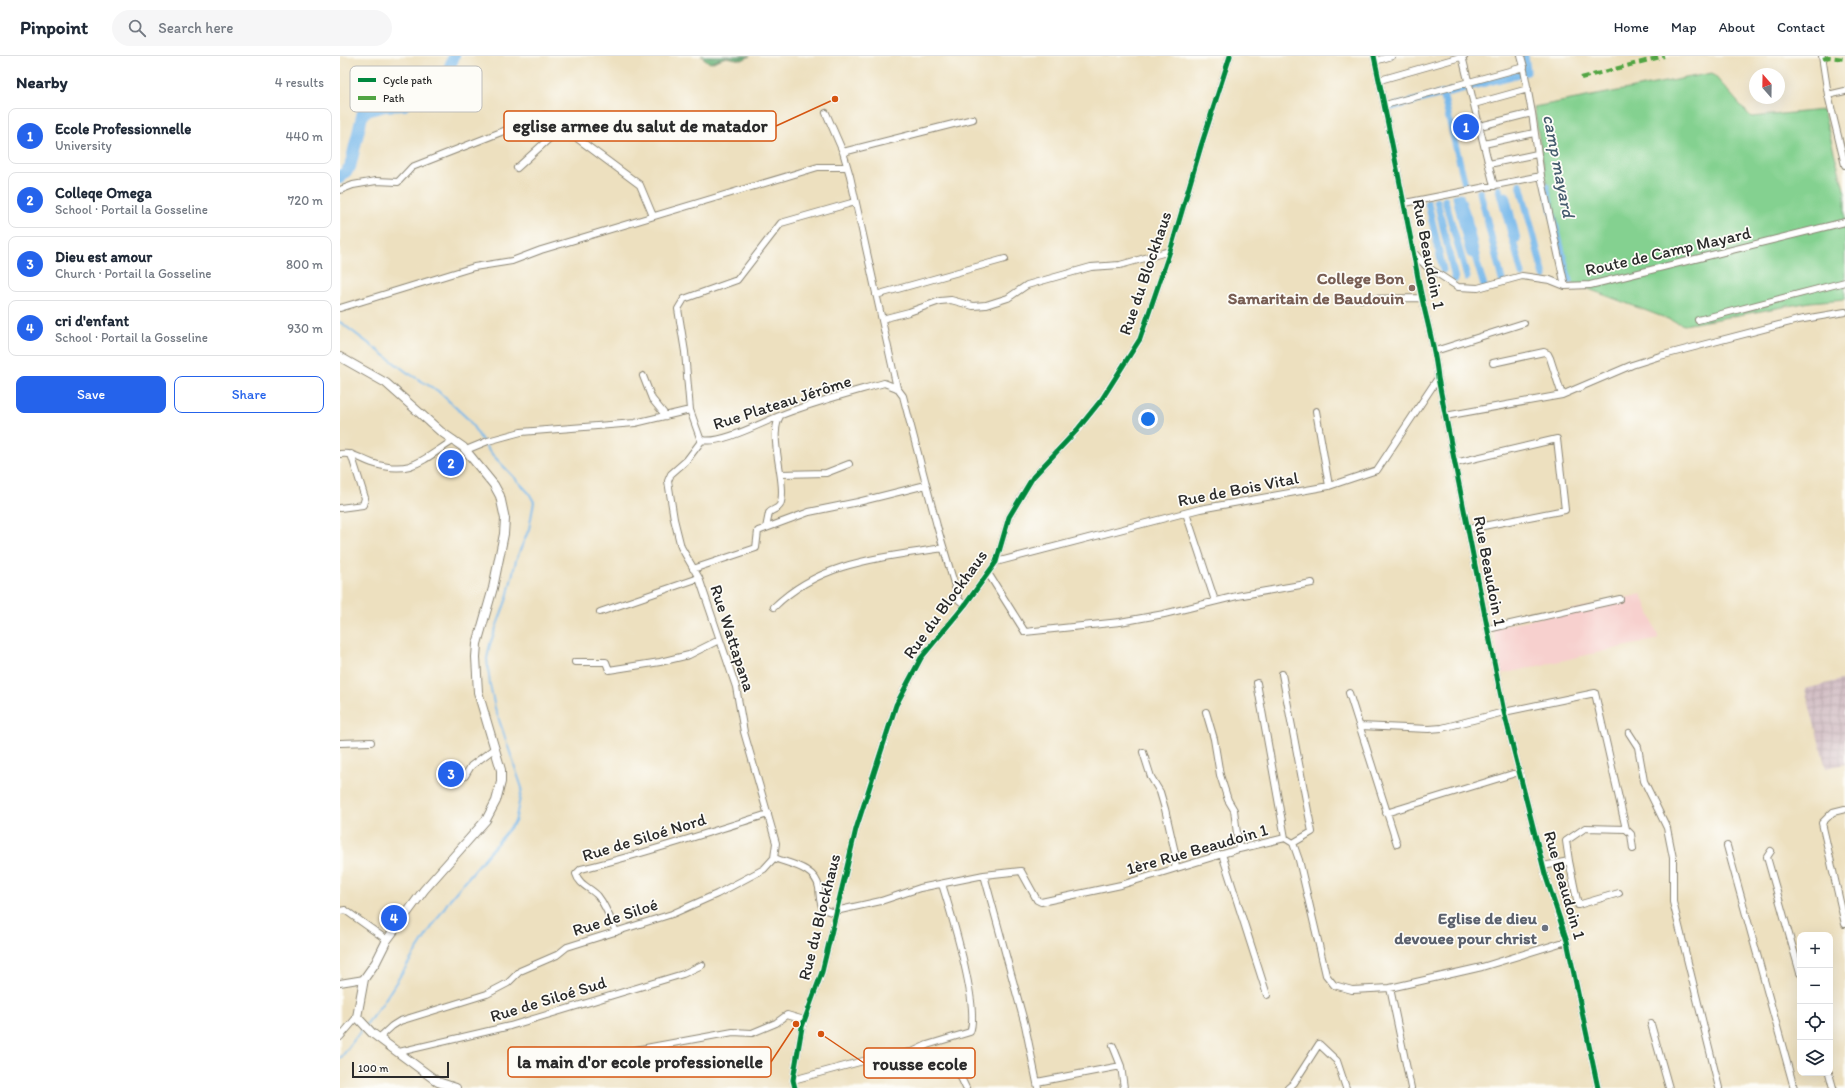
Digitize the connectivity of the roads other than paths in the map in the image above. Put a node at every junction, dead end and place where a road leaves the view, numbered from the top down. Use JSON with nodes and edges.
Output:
{"nodes":[{"id":1,"x":1230,"y":56,"type":"edge"},
{"id":2,"x":1392,"y":56,"type":"edge"},
{"id":3,"x":1463,"y":56,"type":"edge"},
{"id":4,"x":1521,"y":56,"type":"edge"},
{"id":5,"x":1822,"y":56,"type":"edge"},
{"id":6,"x":1374,"y":58,"type":"edge"},
{"id":7,"x":1524,"y":72,"type":"dead end"},
{"id":8,"x":1380,"y":80,"type":"junction"},
{"id":9,"x":1470,"y":85,"type":"junction"},
{"id":10,"x":1528,"y":89,"type":"junction"},
{"id":11,"x":1845,"y":91,"type":"edge"},
{"id":12,"x":1828,"y":95,"type":"junction"},
{"id":13,"x":1474,"y":104,"type":"junction"},
{"id":14,"x":1386,"y":105,"type":"junction"},
{"id":15,"x":826,"y":113,"type":"dead end"},
{"id":16,"x":1532,"y":113,"type":"junction"},
{"id":17,"x":973,"y":119,"type":"dead end"},
{"id":18,"x":564,"y":125,"type":"junction"},
{"id":19,"x":1480,"y":126,"type":"junction"},
{"id":20,"x":1534,"y":133,"type":"junction"},
{"id":21,"x":1484,"y":144,"type":"junction"},
{"id":22,"x":843,"y":152,"type":"junction"},
{"id":23,"x":1537,"y":154,"type":"junction"},
{"id":24,"x":1489,"y":164,"type":"junction"},
{"id":25,"x":1845,"y":165,"type":"edge"},
{"id":26,"x":847,"y":167,"type":"junction"},
{"id":27,"x":517,"y":168,"type":"dead end"},
{"id":28,"x":1540,"y":176,"type":"junction"},
{"id":29,"x":1494,"y":186,"type":"junction"},
{"id":30,"x":340,"y":190,"type":"edge"},
{"id":31,"x":855,"y":202,"type":"junction"},
{"id":32,"x":1405,"y":203,"type":"junction"},
{"id":33,"x":653,"y":216,"type":"junction"},
{"id":34,"x":1845,"y":222,"type":"edge"},
{"id":35,"x":1170,"y":251,"type":"junction"},
{"id":36,"x":1414,"y":253,"type":"junction"},
{"id":37,"x":1005,"y":258,"type":"dead end"},
{"id":38,"x":1845,"y":282,"type":"edge"},
{"id":39,"x":1565,"y":286,"type":"junction"},
{"id":40,"x":876,"y":295,"type":"junction"},
{"id":41,"x":1422,"y":298,"type":"junction"},
{"id":42,"x":1361,"y":299,"type":"dead end"},
{"id":43,"x":340,"y":308,"type":"edge"},
{"id":44,"x":1845,"y":312,"type":"edge"},
{"id":45,"x":882,"y":319,"type":"junction"},
{"id":46,"x":1698,"y":320,"type":"dead end"},
{"id":47,"x":1524,"y":323,"type":"dead end"},
{"id":48,"x":1435,"y":351,"type":"junction"},
{"id":49,"x":340,"y":357,"type":"edge"},
{"id":50,"x":1494,"y":363,"type":"dead end"},
{"id":51,"x":643,"y":376,"type":"dead end"},
{"id":52,"x":1438,"y":378,"type":"junction"},
{"id":53,"x":897,"y":388,"type":"junction"},
{"id":54,"x":1562,"y":395,"type":"junction"},
{"id":55,"x":690,"y":410,"type":"junction"},
{"id":56,"x":1316,"y":411,"type":"dead end"},
{"id":57,"x":666,"y":416,"type":"junction"},
{"id":58,"x":780,"y":416,"type":"junction"},
{"id":59,"x":1445,"y":416,"type":"junction"},
{"id":60,"x":454,"y":440,"type":"junction"},
{"id":61,"x":702,"y":440,"type":"junction"},
{"id":62,"x":466,"y":450,"type":"junction"},
{"id":63,"x":340,"y":454,"type":"edge"},
{"id":64,"x":352,"y":454,"type":"junction"},
{"id":65,"x":1455,"y":463,"type":"junction"},
{"id":66,"x":849,"y":464,"type":"dead end"},
{"id":67,"x":781,"y":474,"type":"junction"},
{"id":68,"x":926,"y":485,"type":"junction"},
{"id":69,"x":1329,"y":486,"type":"junction"},
{"id":70,"x":340,"y":508,"type":"edge"},
{"id":71,"x":1186,"y":513,"type":"junction"},
{"id":72,"x":766,"y":528,"type":"junction"},
{"id":73,"x":1468,"y":528,"type":"junction"},
{"id":74,"x":943,"y":548,"type":"junction"},
{"id":75,"x":996,"y":562,"type":"junction"},
{"id":76,"x":693,"y":569,"type":"junction"},
{"id":77,"x":988,"y":573,"type":"junction"},
{"id":78,"x":699,"y":578,"type":"junction"},
{"id":79,"x":1312,"y":583,"type":"dead end"},
{"id":80,"x":1620,"y":599,"type":"dead end"},
{"id":81,"x":1215,"y":601,"type":"junction"},
{"id":82,"x":965,"y":605,"type":"junction"},
{"id":83,"x":774,"y":607,"type":"dead end"},
{"id":84,"x":600,"y":612,"type":"dead end"},
{"id":85,"x":1488,"y":629,"type":"junction"},
{"id":86,"x":719,"y":640,"type":"junction"},
{"id":87,"x":575,"y":662,"type":"dead end"},
{"id":88,"x":1282,"y":674,"type":"dead end"},
{"id":89,"x":1257,"y":683,"type":"dead end"},
{"id":90,"x":1349,"y":693,"type":"dead end"},
{"id":91,"x":1206,"y":712,"type":"dead end"},
{"id":92,"x":1504,"y":712,"type":"junction"},
{"id":93,"x":1360,"y":726,"type":"junction"},
{"id":94,"x":1629,"y":733,"type":"dead end"},
{"id":95,"x":371,"y":742,"type":"dead end"},
{"id":96,"x":340,"y":743,"type":"edge"},
{"id":97,"x":495,"y":748,"type":"junction"},
{"id":98,"x":1143,"y":752,"type":"dead end"},
{"id":99,"x":1519,"y":772,"type":"junction"},
{"id":100,"x":465,"y":776,"type":"dead end"},
{"id":101,"x":1845,"y":809,"type":"edge"},
{"id":102,"x":1386,"y":812,"type":"junction"},
{"id":103,"x":768,"y":814,"type":"junction"},
{"id":104,"x":1626,"y":830,"type":"junction"},
{"id":105,"x":1285,"y":838,"type":"junction"},
{"id":106,"x":1293,"y":843,"type":"junction"},
{"id":107,"x":1397,"y":844,"type":"dead end"},
{"id":108,"x":1727,"y":846,"type":"dead end"},
{"id":109,"x":1239,"y":849,"type":"junction"},
{"id":110,"x":1632,"y":849,"type":"dead end"},
{"id":111,"x":1771,"y":851,"type":"dead end"},
{"id":112,"x":1222,"y":854,"type":"junction"},
{"id":113,"x":774,"y":858,"type":"junction"},
{"id":114,"x":1569,"y":861,"type":"junction"},
{"id":115,"x":1543,"y":866,"type":"junction"},
{"id":116,"x":1175,"y":868,"type":"junction"},
{"id":117,"x":984,"y":875,"type":"junction"},
{"id":118,"x":942,"y":884,"type":"junction"},
{"id":119,"x":1619,"y":893,"type":"dead end"},
{"id":120,"x":837,"y":910,"type":"junction"},
{"id":121,"x":340,"y":911,"type":"edge"},
{"id":122,"x":1844,"y":916,"type":"edge"},
{"id":123,"x":1845,"y":924,"type":"edge"},
{"id":124,"x":616,"y":932,"type":"junction"},
{"id":125,"x":387,"y":940,"type":"junction"},
{"id":126,"x":1567,"y":941,"type":"junction"},
{"id":127,"x":702,"y":965,"type":"dead end"},
{"id":128,"x":1799,"y":968,"type":"edge"},
{"id":129,"x":364,"y":979,"type":"junction"},
{"id":130,"x":340,"y":983,"type":"edge"},
{"id":131,"x":1390,"y":988,"type":"junction"},
{"id":132,"x":1267,"y":995,"type":"dead end"},
{"id":133,"x":359,"y":1019,"type":"junction"},
{"id":134,"x":804,"y":1020,"type":"junction"},
{"id":135,"x":1651,"y":1024,"type":"dead end"},
{"id":136,"x":340,"y":1037,"type":"edge"},
{"id":137,"x":379,"y":1038,"type":"junction"},
{"id":138,"x":1113,"y":1046,"type":"dead end"},
{"id":139,"x":399,"y":1052,"type":"junction"},
{"id":140,"x":615,"y":1055,"type":"dead end"},
{"id":141,"x":955,"y":1065,"type":"dead end"},
{"id":142,"x":1121,"y":1066,"type":"junction"},
{"id":143,"x":1830,"y":1076,"type":"edge"},
{"id":144,"x":792,"y":1080,"type":"junction"},
{"id":145,"x":1038,"y":1085,"type":"edge"},
{"id":146,"x":456,"y":1088,"type":"edge"},
{"id":147,"x":795,"y":1088,"type":"edge"},
{"id":148,"x":966,"y":1088,"type":"edge"},
{"id":149,"x":1124,"y":1088,"type":"edge"},
{"id":150,"x":1288,"y":1088,"type":"edge"},
{"id":151,"x":1346,"y":1088,"type":"edge"},
{"id":152,"x":1411,"y":1088,"type":"edge"},
{"id":153,"x":1598,"y":1088,"type":"edge"},
{"id":154,"x":1669,"y":1088,"type":"edge"},
{"id":155,"x":1719,"y":1088,"type":"edge"},
{"id":156,"x":1794,"y":1088,"type":"edge"},
{"id":157,"x":1833,"y":1088,"type":"edge"}],
"edges":[{"from":1,"to":35,"type":"street","name":"Rue du Blockhaus"},
{"from":2,"to":6,"type":"street"},
{"from":3,"to":8,"type":"street"},
{"from":3,"to":9,"type":"street"},
{"from":4,"to":9,"type":"street"},
{"from":5,"to":12,"type":"street"},
{"from":6,"to":8,"type":"street","name":"Rue Beaudoin 1"},
{"from":7,"to":10,"type":"street"},
{"from":8,"to":14,"type":"street","name":"Rue Beaudoin 1"},
{"from":9,"to":13,"type":"street"},
{"from":9,"to":14,"type":"street"},
{"from":10,"to":13,"type":"street"},
{"from":10,"to":16,"type":"street"},
{"from":11,"to":12,"type":"street"},
{"from":12,"to":25,"type":"street"},
{"from":13,"to":19,"type":"street"},
{"from":14,"to":32,"type":"street","name":"Rue Beaudoin 1"},
{"from":15,"to":22,"type":"street"},
{"from":16,"to":19,"type":"street"},
{"from":16,"to":20,"type":"street"},
{"from":17,"to":22,"type":"street"},
{"from":18,"to":27,"type":"street"},
{"from":18,"to":30,"type":"street"},
{"from":18,"to":33,"type":"street"},
{"from":19,"to":21,"type":"street"},
{"from":20,"to":21,"type":"street"},
{"from":20,"to":23,"type":"street"},
{"from":21,"to":24,"type":"street"},
{"from":22,"to":26,"type":"street"},
{"from":23,"to":24,"type":"street"},
{"from":23,"to":28,"type":"street"},
{"from":24,"to":29,"type":"street"},
{"from":26,"to":31,"type":"street"},
{"from":26,"to":33,"type":"street"},
{"from":28,"to":29,"type":"street"},
{"from":28,"to":39,"type":"street"},
{"from":29,"to":32,"type":"street"},
{"from":31,"to":40,"type":"street"},
{"from":31,"to":55,"type":"street","name":"Rue Plateau Jérôme"},
{"from":32,"to":36,"type":"street","name":"Rue Beaudoin 1"},
{"from":33,"to":43,"type":"street"},
{"from":34,"to":39,"type":"street","name":"Route de Camp Mayard"},
{"from":35,"to":45,"type":"street"},
{"from":35,"to":75,"type":"street","name":"Rue du Blockhaus"},
{"from":36,"to":39,"type":"street","name":"Route de Camp Mayard"},
{"from":36,"to":41,"type":"street","name":"Rue Beaudoin 1"},
{"from":37,"to":40,"type":"street"},
{"from":38,"to":46,"type":"street"},
{"from":40,"to":45,"type":"street"},
{"from":41,"to":42,"type":"street"},
{"from":41,"to":48,"type":"street","name":"Rue Beaudoin 1"},
{"from":44,"to":54,"type":"street"},
{"from":45,"to":53,"type":"street"},
{"from":47,"to":48,"type":"street"},
{"from":48,"to":52,"type":"street","name":"Rue Beaudoin 1"},
{"from":49,"to":60,"type":"street"},
{"from":50,"to":54,"type":"street"},
{"from":51,"to":57,"type":"street"},
{"from":52,"to":59,"type":"street","name":"Rue Beaudoin 1"},
{"from":52,"to":69,"type":"street","name":"Rue de Bois Vital"},
{"from":53,"to":58,"type":"street","name":"Rue Plateau Jérôme"},
{"from":53,"to":68,"type":"street"},
{"from":54,"to":59,"type":"street"},
{"from":55,"to":57,"type":"street"},
{"from":55,"to":61,"type":"street","name":"Rue Plateau Jérôme"},
{"from":56,"to":69,"type":"street"},
{"from":57,"to":62,"type":"street"},
{"from":58,"to":61,"type":"street","name":"Rue Plateau Jérôme"},
{"from":58,"to":67,"type":"street"},
{"from":59,"to":65,"type":"street","name":"Rue Beaudoin 1"},
{"from":60,"to":62,"type":"street"},
{"from":60,"to":64,"type":"street"},
{"from":61,"to":76,"type":"street","name":"Rue Wattapana"},
{"from":62,"to":97,"type":"street"},
{"from":63,"to":64,"type":"street"},
{"from":64,"to":70,"type":"street"},
{"from":65,"to":73,"type":"street","name":"Rue Beaudoin 1"},
{"from":65,"to":73,"type":"street"},
{"from":66,"to":67,"type":"street"},
{"from":67,"to":72,"type":"street"},
{"from":68,"to":72,"type":"street"},
{"from":68,"to":74,"type":"street"},
{"from":69,"to":71,"type":"street","name":"Rue de Bois Vital"},
{"from":71,"to":75,"type":"street","name":"Rue de Bois Vital"},
{"from":71,"to":81,"type":"street"},
{"from":72,"to":76,"type":"street"},
{"from":73,"to":85,"type":"street","name":"Rue Beaudoin 1"},
{"from":74,"to":82,"type":"street"},
{"from":74,"to":83,"type":"street"},
{"from":75,"to":77,"type":"street","name":"Rue du Blockhaus"},
{"from":76,"to":78,"type":"street","name":"Rue Wattapana"},
{"from":77,"to":81,"type":"street"},
{"from":77,"to":82,"type":"street","name":"Rue du Blockhaus"},
{"from":78,"to":84,"type":"street"},
{"from":78,"to":86,"type":"street","name":"Rue Wattapana"},
{"from":79,"to":81,"type":"street"},
{"from":80,"to":85,"type":"street"},
{"from":82,"to":120,"type":"street","name":"Rue du Blockhaus"},
{"from":85,"to":92,"type":"street","name":"Rue Beaudoin 1"},
{"from":86,"to":87,"type":"street"},
{"from":86,"to":103,"type":"street","name":"Rue Wattapana"},
{"from":88,"to":106,"type":"street"},
{"from":89,"to":105,"type":"street"},
{"from":90,"to":93,"type":"street"},
{"from":91,"to":109,"type":"street"},
{"from":92,"to":93,"type":"street"},
{"from":92,"to":99,"type":"street","name":"Rue Beaudoin 1"},
{"from":92,"to":104,"type":"street"},
{"from":93,"to":102,"type":"street"},
{"from":94,"to":155,"type":"street"},
{"from":95,"to":96,"type":"street"},
{"from":97,"to":100,"type":"street"},
{"from":97,"to":125,"type":"street"},
{"from":98,"to":116,"type":"street"},
{"from":99,"to":102,"type":"street"},
{"from":99,"to":115,"type":"street","name":"Rue Beaudoin 1"},
{"from":101,"to":122,"type":"street"},
{"from":102,"to":107,"type":"street"},
{"from":103,"to":113,"type":"street","name":"Rue Wattapana"},
{"from":103,"to":124,"type":"street","name":"Rue de Siloé Nord"},
{"from":104,"to":110,"type":"street"},
{"from":104,"to":114,"type":"street"},
{"from":105,"to":106,"type":"street","name":"1ère Rue Beaudoin 1"},
{"from":105,"to":109,"type":"street","name":"1ère Rue Beaudoin 1"},
{"from":106,"to":131,"type":"street","name":"1ère Rue Beaudoin 1"},
{"from":108,"to":156,"type":"street"},
{"from":109,"to":112,"type":"street","name":"1ère Rue Beaudoin 1"},
{"from":111,"to":128,"type":"street"},
{"from":112,"to":116,"type":"street","name":"1ère Rue Beaudoin 1"},
{"from":112,"to":132,"type":"street"},
{"from":113,"to":120,"type":"street"},
{"from":113,"to":124,"type":"street","name":"Rue de Siloé"},
{"from":114,"to":115,"type":"street"},
{"from":114,"to":119,"type":"street"},
{"from":115,"to":126,"type":"street","name":"Rue Beaudoin 1"},
{"from":116,"to":117,"type":"street","name":"1ère Rue Beaudoin 1"},
{"from":117,"to":118,"type":"street","name":"1ère Rue Beaudoin 1"},
{"from":117,"to":145,"type":"street"},
{"from":118,"to":120,"type":"street","name":"1ère Rue Beaudoin 1"},
{"from":118,"to":144,"type":"street"},
{"from":120,"to":134,"type":"street","name":"Rue du Blockhaus"},
{"from":121,"to":125,"type":"street"},
{"from":122,"to":123,"type":"street"},
{"from":124,"to":137,"type":"street","name":"Rue de Siloé"},
{"from":125,"to":129,"type":"street"},
{"from":126,"to":131,"type":"street","name":"1ère Rue Beaudoin 1"},
{"from":126,"to":153,"type":"street","name":"Rue Beaudoin 1"},
{"from":127,"to":139,"type":"street","name":"Rue de Siloé Sud"},
{"from":129,"to":130,"type":"street"},
{"from":129,"to":133,"type":"street"},
{"from":131,"to":152,"type":"street"},
{"from":133,"to":136,"type":"street"},
{"from":133,"to":137,"type":"street"},
{"from":134,"to":140,"type":"street"},
{"from":134,"to":144,"type":"street","name":"Rue du Blockhaus"},
{"from":135,"to":154,"type":"street"},
{"from":137,"to":139,"type":"street"},
{"from":138,"to":142,"type":"street"},
{"from":139,"to":146,"type":"street"},
{"from":141,"to":148,"type":"street"},
{"from":142,"to":145,"type":"street"},
{"from":142,"to":149,"type":"street"},
{"from":143,"to":157,"type":"street"},
{"from":144,"to":147,"type":"street"},
{"from":150,"to":151,"type":"street"}]}
